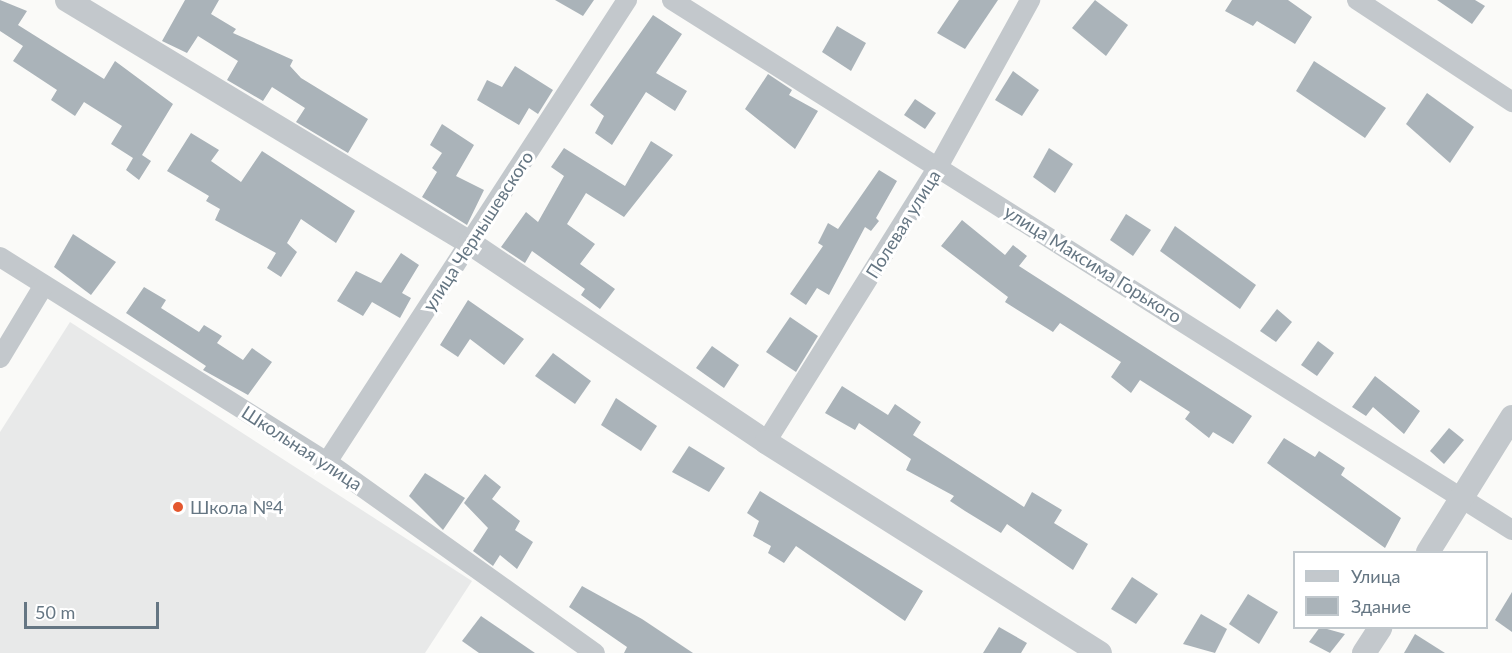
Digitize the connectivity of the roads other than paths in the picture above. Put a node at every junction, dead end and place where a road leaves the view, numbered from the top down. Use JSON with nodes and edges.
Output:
{"nodes":[{"id":1,"x":67,"y":0,"type":"edge"},
{"id":2,"x":627,"y":0,"type":"edge"},
{"id":3,"x":672,"y":0,"type":"edge"},
{"id":4,"x":1030,"y":0,"type":"edge"},
{"id":5,"x":1357,"y":0,"type":"edge"},
{"id":6,"x":1512,"y":102,"type":"edge"},
{"id":7,"x":938,"y":167,"type":"junction"},
{"id":8,"x":470,"y":243,"type":"junction"},
{"id":9,"x":0,"y":257,"type":"edge"},
{"id":10,"x":44,"y":285,"type":"junction"},
{"id":11,"x":0,"y":358,"type":"edge"},
{"id":12,"x":1512,"y":417,"type":"edge"},
{"id":13,"x":766,"y":442,"type":"junction"},
{"id":14,"x":327,"y":462,"type":"junction"},
{"id":15,"x":1463,"y":496,"type":"junction"},
{"id":16,"x":1512,"y":530,"type":"edge"},
{"id":17,"x":1429,"y":551,"type":"edge"},
{"id":18,"x":1379,"y":629,"type":"edge"},
{"id":19,"x":595,"y":653,"type":"edge"},
{"id":20,"x":1100,"y":653,"type":"edge"},
{"id":21,"x":1364,"y":653,"type":"edge"}],
"edges":[{"from":1,"to":8,"type":"street"},
{"from":2,"to":8,"type":"street","name":"улица Чернышевского"},
{"from":3,"to":7,"type":"street","name":"улица Максима Горького"},
{"from":4,"to":7,"type":"street","name":"Полевая улица"},
{"from":5,"to":6,"type":"street"},
{"from":7,"to":13,"type":"street","name":"Полевая улица"},
{"from":7,"to":15,"type":"street","name":"улица Максима Горького"},
{"from":8,"to":13,"type":"street"},
{"from":8,"to":14,"type":"street","name":"улица Чернышевского"},
{"from":9,"to":10,"type":"street","name":"Школьная улица"},
{"from":10,"to":11,"type":"street"},
{"from":10,"to":14,"type":"street","name":"Школьная улица"},
{"from":12,"to":15,"type":"street"},
{"from":13,"to":20,"type":"street"},
{"from":14,"to":19,"type":"street","name":"Школьная улица"},
{"from":15,"to":16,"type":"street","name":"улица Максима Горького"},
{"from":15,"to":17,"type":"street"},
{"from":18,"to":21,"type":"street"}]}
